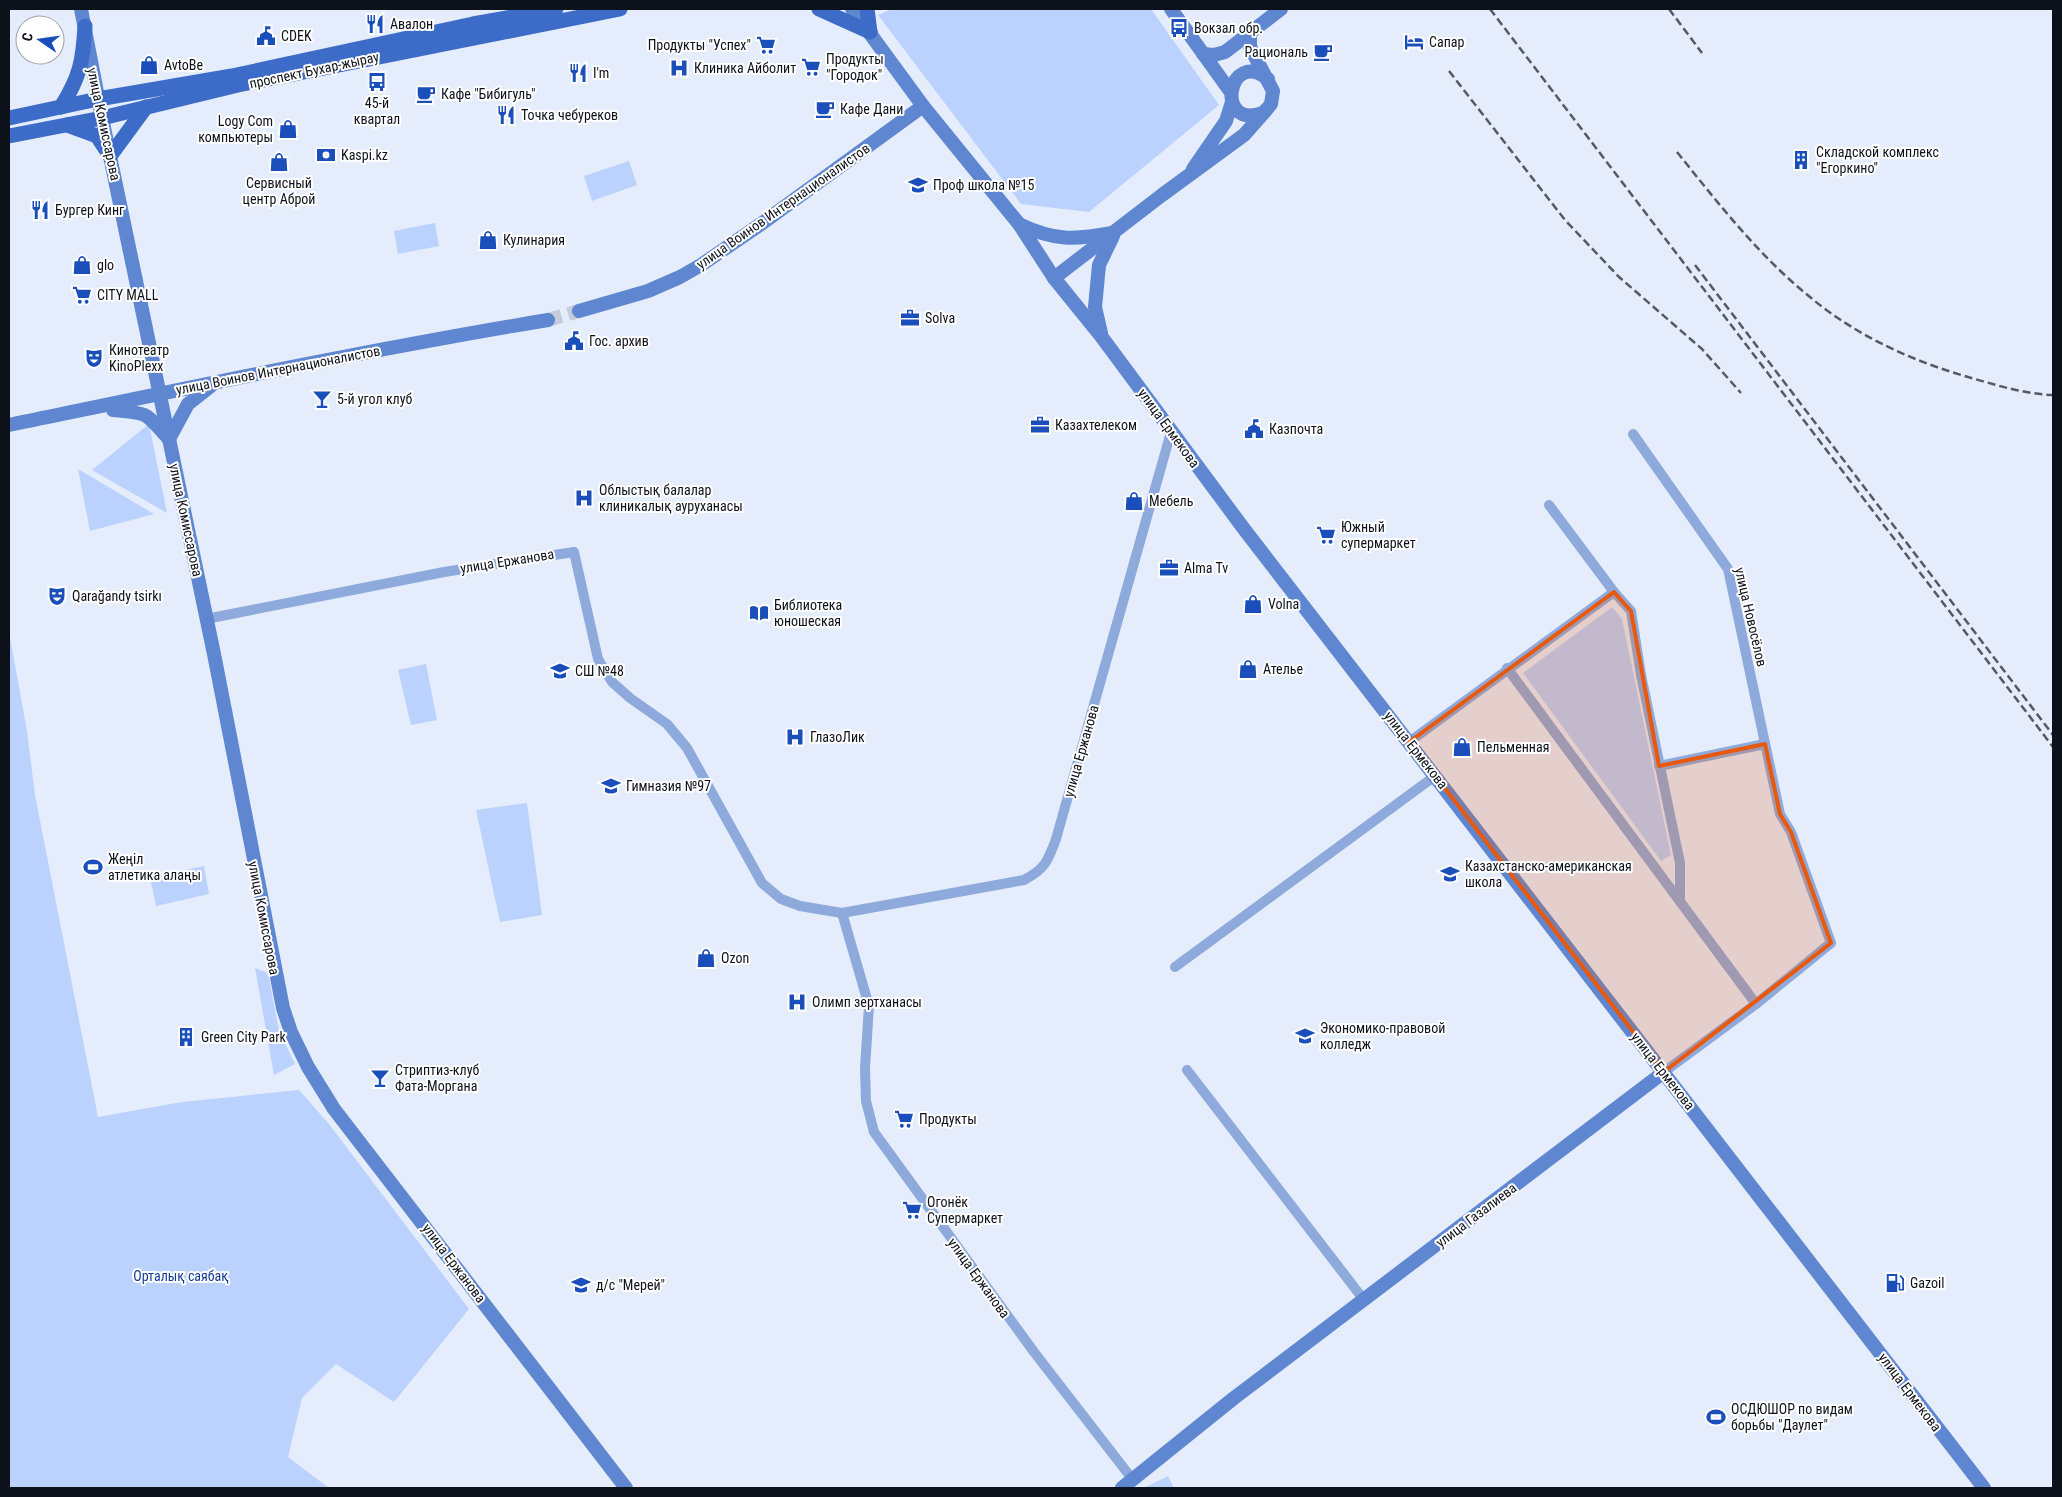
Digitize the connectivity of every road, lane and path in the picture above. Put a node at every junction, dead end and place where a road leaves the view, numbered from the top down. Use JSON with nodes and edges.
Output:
{"nodes":[{"id":1,"x":81,"y":9,"type":"edge"},
{"id":2,"x":556,"y":9,"type":"edge"},
{"id":3,"x":620,"y":9,"type":"edge"},
{"id":4,"x":819,"y":9,"type":"edge"},
{"id":5,"x":852,"y":9,"type":"edge"},
{"id":6,"x":867,"y":9,"type":"edge"},
{"id":7,"x":1171,"y":9,"type":"edge"},
{"id":8,"x":1282,"y":9,"type":"edge"},
{"id":9,"x":85,"y":26,"type":"junction"},
{"id":10,"x":474,"y":31,"type":"junction"},
{"id":11,"x":870,"y":32,"type":"junction"},
{"id":12,"x":1250,"y":33,"type":"junction"},
{"id":13,"x":1203,"y":54,"type":"junction"},
{"id":14,"x":1268,"y":79,"type":"junction"},
{"id":15,"x":1231,"y":96,"type":"junction"},
{"id":16,"x":98,"y":98,"type":"junction"},
{"id":17,"x":924,"y":106,"type":"junction"},
{"id":18,"x":61,"y":107,"type":"junction"},
{"id":19,"x":146,"y":107,"type":"junction"},
{"id":20,"x":1262,"y":113,"type":"junction"},
{"id":21,"x":9,"y":118,"type":"edge"},
{"id":22,"x":102,"y":118,"type":"junction"},
{"id":23,"x":66,"y":125,"type":"junction"},
{"id":24,"x":9,"y":136,"type":"edge"},
{"id":25,"x":110,"y":156,"type":"junction"},
{"id":26,"x":1186,"y":177,"type":"junction"},
{"id":27,"x":1019,"y":224,"type":"junction"},
{"id":28,"x":1115,"y":232,"type":"junction"},
{"id":29,"x":1054,"y":278,"type":"junction"},
{"id":30,"x":579,"y":311,"type":"tunnel mouth"},
{"id":31,"x":548,"y":320,"type":"tunnel mouth"},
{"id":32,"x":1101,"y":336,"type":"junction"},
{"id":33,"x":218,"y":381,"type":"junction"},
{"id":34,"x":160,"y":394,"type":"junction"},
{"id":35,"x":101,"y":407,"type":"junction"},
{"id":36,"x":9,"y":425,"type":"edge"},
{"id":37,"x":1171,"y":432,"type":"junction"},
{"id":38,"x":1633,"y":434,"type":"dead end"},
{"id":39,"x":169,"y":439,"type":"junction"},
{"id":40,"x":1549,"y":505,"type":"dead end"},
{"id":41,"x":1614,"y":592,"type":"junction"},
{"id":42,"x":206,"y":619,"type":"junction"},
{"id":43,"x":1507,"y":668,"type":"junction"},
{"id":44,"x":1409,"y":742,"type":"junction"},
{"id":45,"x":1765,"y":744,"type":"junction"},
{"id":46,"x":1659,"y":766,"type":"junction"},
{"id":47,"x":1435,"y":776,"type":"junction"},
{"id":48,"x":1680,"y":901,"type":"junction"},
{"id":49,"x":842,"y":913,"type":"junction"},
{"id":50,"x":1831,"y":943,"type":"joint"},
{"id":51,"x":1176,"y":967,"type":"dead end"},
{"id":52,"x":1756,"y":1004,"type":"junction"},
{"id":53,"x":291,"y":1032,"type":"joint"},
{"id":54,"x":1187,"y":1070,"type":"dead end"},
{"id":55,"x":1664,"y":1072,"type":"junction"},
{"id":56,"x":1364,"y":1300,"type":"junction"},
{"id":57,"x":1127,"y":1484,"type":"edge"},
{"id":58,"x":626,"y":1488,"type":"edge"},
{"id":59,"x":1984,"y":1488,"type":"edge"}],
"edges":[{"from":1,"to":9,"type":"main road","name":"улица Комиссарова"},
{"from":2,"to":10,"type":"main road","name":"проспект Бухар-жырау"},
{"from":3,"to":10,"type":"main road","name":"проспект Бухар-жырау"},
{"from":4,"to":11,"type":"main road"},
{"from":5,"to":11,"type":"main road","name":"улица Ермекова"},
{"from":6,"to":11,"type":"main road"},
{"from":7,"to":13,"type":"main road"},
{"from":8,"to":12,"type":"main road"},
{"from":9,"to":16,"type":"main road","name":"улица Комиссарова"},
{"from":9,"to":18,"type":"main road"},
{"from":10,"to":16,"type":"main road","name":"проспект Бухар-жырау"},
{"from":10,"to":19,"type":"main road","name":"проспект Бухар-жырау"},
{"from":11,"to":17,"type":"main road","name":"улица Ермекова"},
{"from":12,"to":13,"type":"main road"},
{"from":12,"to":14,"type":"main road"},
{"from":13,"to":15,"type":"main road"},
{"from":14,"to":15,"type":"main road"},
{"from":14,"to":20,"type":"main road"},
{"from":15,"to":20,"type":"main road"},
{"from":15,"to":26,"type":"main road"},
{"from":16,"to":18,"type":"main road","name":"проспект Бухар-жырау"},
{"from":16,"to":22,"type":"main road","name":"улица Комиссарова"},
{"from":17,"to":27,"type":"main road","name":"улица Ермекова"},
{"from":17,"to":30,"type":"main road","name":"улица Воинов Интернационалистов"},
{"from":18,"to":21,"type":"main road","name":"проспект Бухар-жырау"},
{"from":19,"to":22,"type":"main road","name":"проспект Бухар-жырау"},
{"from":19,"to":25,"type":"main road"},
{"from":20,"to":26,"type":"main road"},
{"from":22,"to":23,"type":"main road","name":"проспект Бухар-жырау"},
{"from":22,"to":25,"type":"main road","name":"улица Комиссарова"},
{"from":23,"to":24,"type":"main road","name":"проспект Бухар-жырау"},
{"from":23,"to":25,"type":"main road"},
{"from":25,"to":34,"type":"main road","name":"улица Комиссарова"},
{"from":26,"to":28,"type":"main road"},
{"from":27,"to":28,"type":"main road"},
{"from":27,"to":29,"type":"main road","name":"улица Ермекова"},
{"from":28,"to":29,"type":"main road"},
{"from":28,"to":32,"type":"main road"},
{"from":29,"to":32,"type":"main road","name":"улица Ермекова"},
{"from":31,"to":33,"type":"main road","name":"улица Воинов Интернационалистов"},
{"from":32,"to":37,"type":"main road","name":"улица Ермекова"},
{"from":33,"to":34,"type":"main road","name":"улица Воинов Интернационалистов"},
{"from":33,"to":39,"type":"main road"},
{"from":34,"to":35,"type":"main road","name":"улица Воинов Интернационалистов"},
{"from":34,"to":39,"type":"main road","name":"улица Комиссарова"},
{"from":35,"to":36,"type":"main road","name":"улица Воинов Интернационалистов"},
{"from":35,"to":39,"type":"main road"},
{"from":37,"to":44,"type":"main road","name":"улица Ермекова"},
{"from":37,"to":49,"type":"street","name":"улица Ержанова"},
{"from":38,"to":45,"type":"street","name":"улица Новосёлов"},
{"from":39,"to":42,"type":"main road","name":"улица Комиссарова"},
{"from":40,"to":41,"type":"street"},
{"from":41,"to":43,"type":"street"},
{"from":41,"to":46,"type":"street"},
{"from":42,"to":49,"type":"street","name":"улица Ержанова"},
{"from":42,"to":53,"type":"main road","name":"улица Комиссарова"},
{"from":43,"to":44,"type":"street"},
{"from":43,"to":48,"type":"street"},
{"from":44,"to":47,"type":"main road","name":"улица Ермекова"},
{"from":45,"to":46,"type":"street"},
{"from":45,"to":50,"type":"street","name":"улица Новосёлов"},
{"from":46,"to":48,"type":"street"},
{"from":47,"to":51,"type":"street"},
{"from":47,"to":55,"type":"main road","name":"улица Ермекова"},
{"from":48,"to":52,"type":"street"},
{"from":49,"to":57,"type":"street","name":"улица Ержанова"},
{"from":50,"to":52,"type":"street","name":"улица Газалиева"},
{"from":52,"to":55,"type":"street","name":"улица Газалиева"},
{"from":53,"to":58,"type":"main road","name":"улица Ержанова"},
{"from":54,"to":56,"type":"street"},
{"from":55,"to":56,"type":"main road","name":"улица Газалиева"},
{"from":55,"to":59,"type":"main road","name":"улица Ермекова"},
{"from":56,"to":57,"type":"main road","name":"улица Газалиева"}]}
